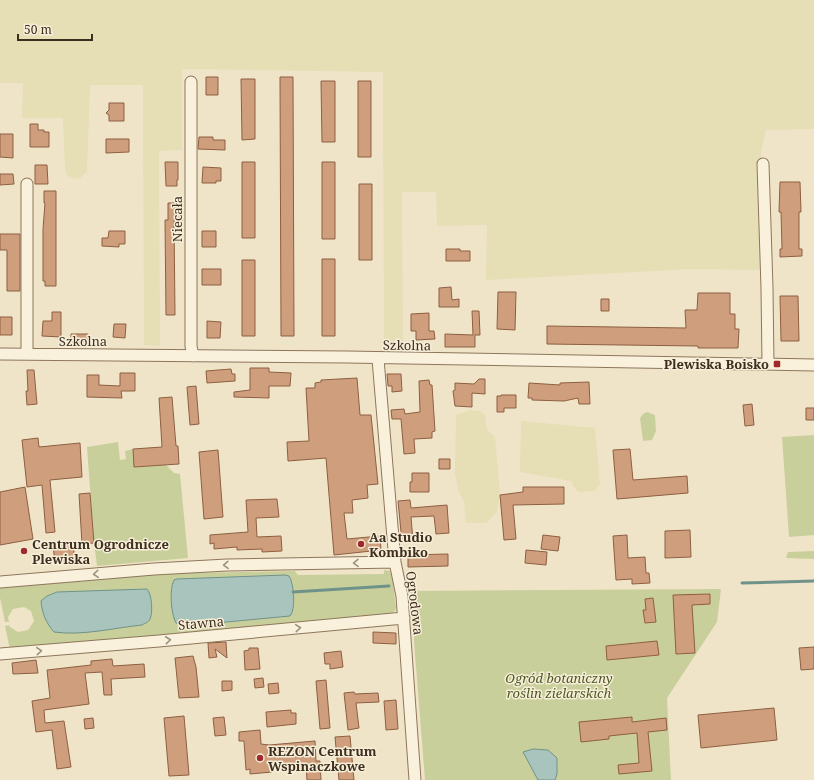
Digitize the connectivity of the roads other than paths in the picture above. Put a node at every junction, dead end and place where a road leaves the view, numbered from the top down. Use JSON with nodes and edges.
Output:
{"nodes":[{"id":1,"x":191,"y":82,"type":"dead end"},
{"id":2,"x":763,"y":164,"type":"dead end"},
{"id":3,"x":27,"y":184,"type":"dead end"},
{"id":4,"x":0,"y":354,"type":"edge"},
{"id":5,"x":26,"y":354,"type":"junction"},
{"id":6,"x":193,"y":356,"type":"junction"},
{"id":7,"x":378,"y":359,"type":"junction"},
{"id":8,"x":768,"y":364,"type":"junction"},
{"id":9,"x":814,"y":365,"type":"edge"},
{"id":10,"x":395,"y":562,"type":"junction"},
{"id":11,"x":0,"y":582,"type":"edge"},
{"id":12,"x":404,"y":618,"type":"junction"},
{"id":13,"x":0,"y":654,"type":"edge"},
{"id":14,"x":415,"y":780,"type":"edge"}],
"edges":[{"from":1,"to":6,"type":"street","name":"Niecała"},
{"from":2,"to":8,"type":"street"},
{"from":3,"to":5,"type":"street"},
{"from":4,"to":5,"type":"street","name":"Szkolna"},
{"from":5,"to":6,"type":"street","name":"Szkolna"},
{"from":6,"to":7,"type":"street","name":"Szkolna"},
{"from":7,"to":8,"type":"street","name":"Szkolna"},
{"from":7,"to":10,"type":"street","name":"Ogrodowa"},
{"from":8,"to":9,"type":"street","name":"Szkolna"},
{"from":10,"to":11,"type":"street","one_way":true},
{"from":10,"to":12,"type":"street","name":"Ogrodowa"},
{"from":13,"to":12,"type":"street","name":"Stawna","one_way":true},
{"from":12,"to":14,"type":"street","name":"Ogrodowa"}]}
